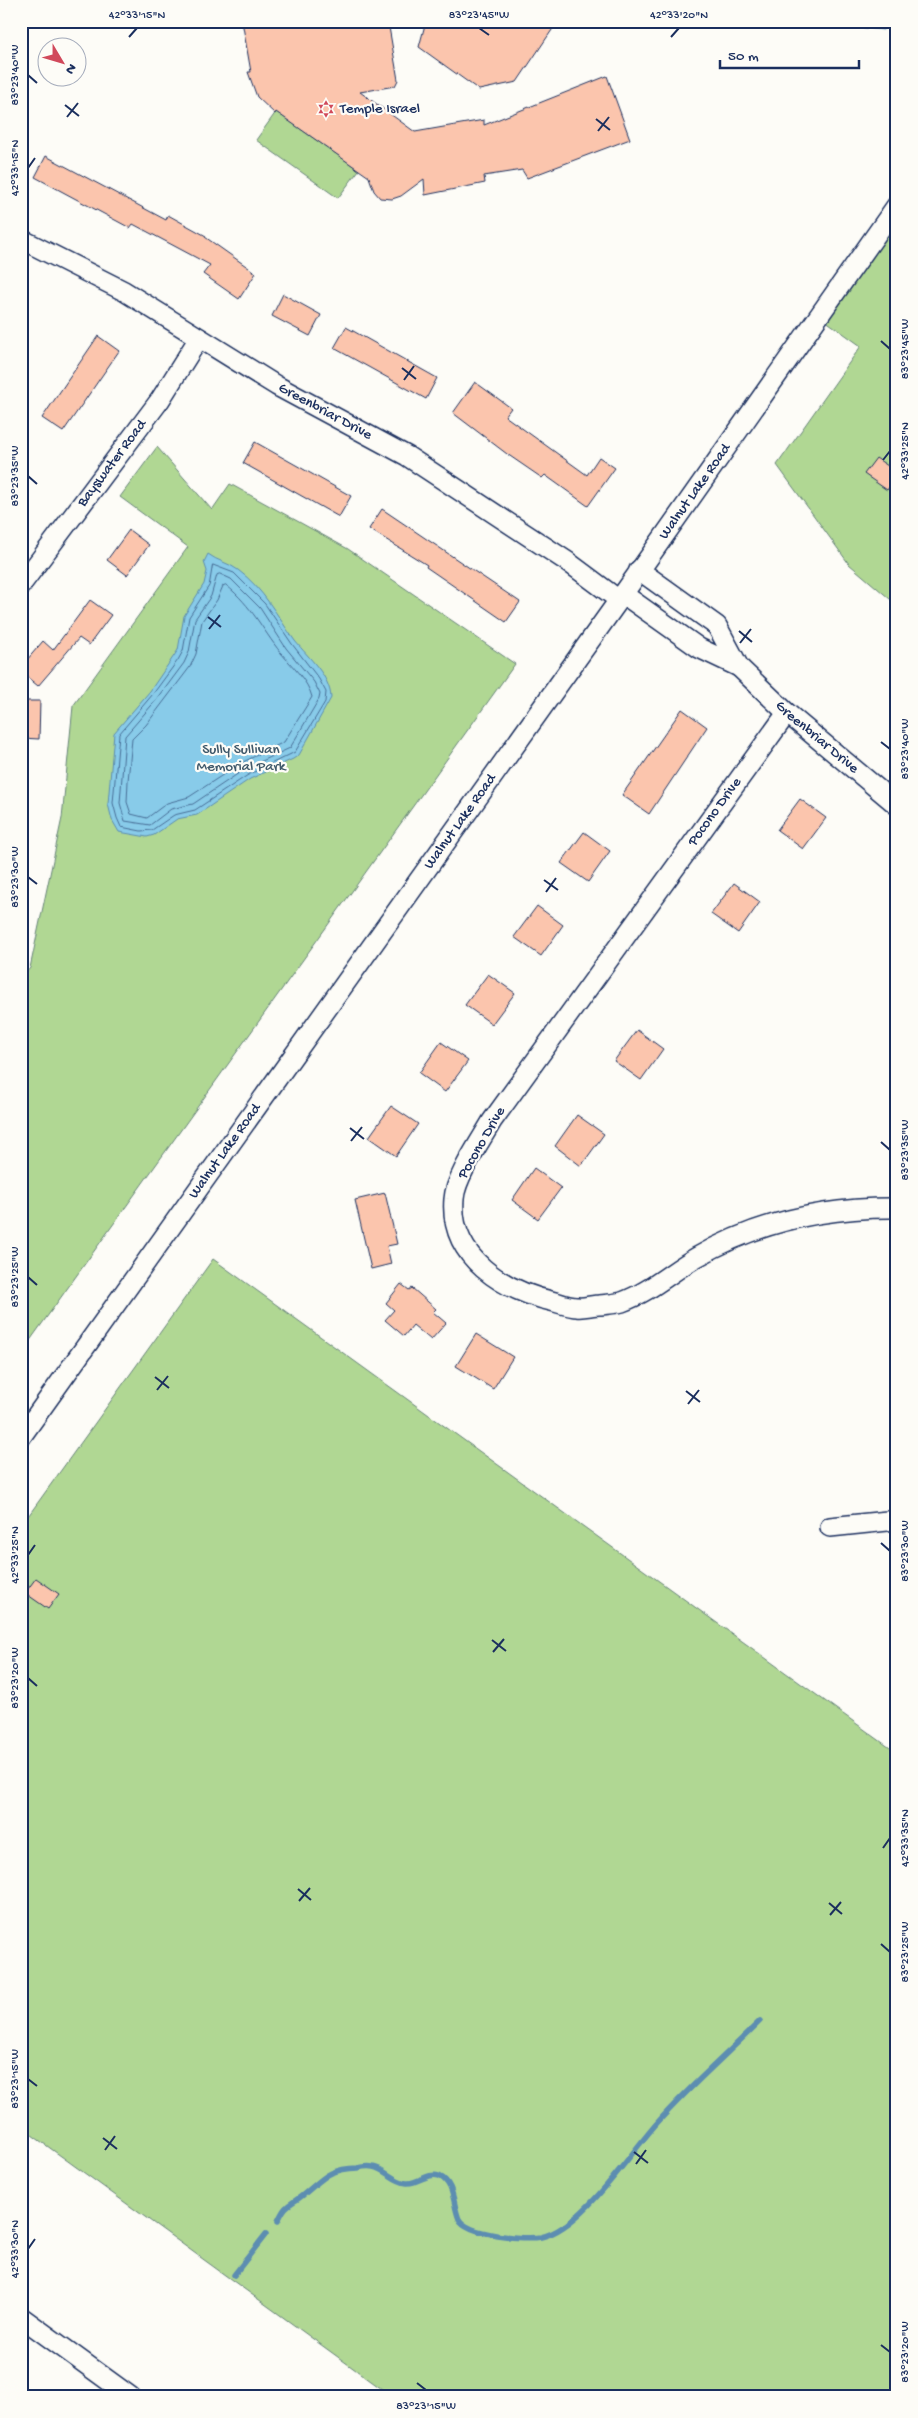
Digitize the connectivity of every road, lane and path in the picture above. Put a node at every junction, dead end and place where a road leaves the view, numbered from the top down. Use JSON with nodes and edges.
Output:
{"nodes":[{"id":1,"x":897,"y":205,"type":"edge"},
{"id":2,"x":21,"y":239,"type":"edge"},
{"id":3,"x":199,"y":338,"type":"junction"},
{"id":4,"x":639,"y":570,"type":"junction"},
{"id":5,"x":21,"y":585,"type":"edge"},
{"id":6,"x":621,"y":597,"type":"junction"},
{"id":7,"x":739,"y":666,"type":"junction"},
{"id":8,"x":786,"y":713,"type":"junction"},
{"id":9,"x":897,"y":805,"type":"edge"},
{"id":10,"x":897,"y":1208,"type":"edge"},
{"id":11,"x":21,"y":1437,"type":"edge"},
{"id":12,"x":897,"y":1520,"type":"edge"},
{"id":13,"x":830,"y":1527,"type":"dead end"},
{"id":14,"x":21,"y":2317,"type":"edge"},
{"id":15,"x":131,"y":2397,"type":"edge"}],
"edges":[{"from":1,"to":4,"type":"street","name":"Walnut Lake Road"},
{"from":2,"to":3,"type":"street","name":"Greenbriar Drive"},
{"from":3,"to":5,"type":"street","name":"Bayswater Road"},
{"from":3,"to":6,"type":"street","name":"Greenbriar Drive"},
{"from":4,"to":6,"type":"street","name":"Walnut Lake Road"},
{"from":4,"to":7,"type":"street","name":"Greenbriar Drive"},
{"from":6,"to":7,"type":"street","name":"Greenbriar Drive"},
{"from":6,"to":11,"type":"street","name":"Walnut Lake Road"},
{"from":7,"to":8,"type":"street","name":"Greenbriar Drive"},
{"from":8,"to":9,"type":"street","name":"Greenbriar Drive"},
{"from":8,"to":10,"type":"street","name":"Pocono Drive"},
{"from":12,"to":13,"type":"street"},
{"from":14,"to":15,"type":"street"}]}
